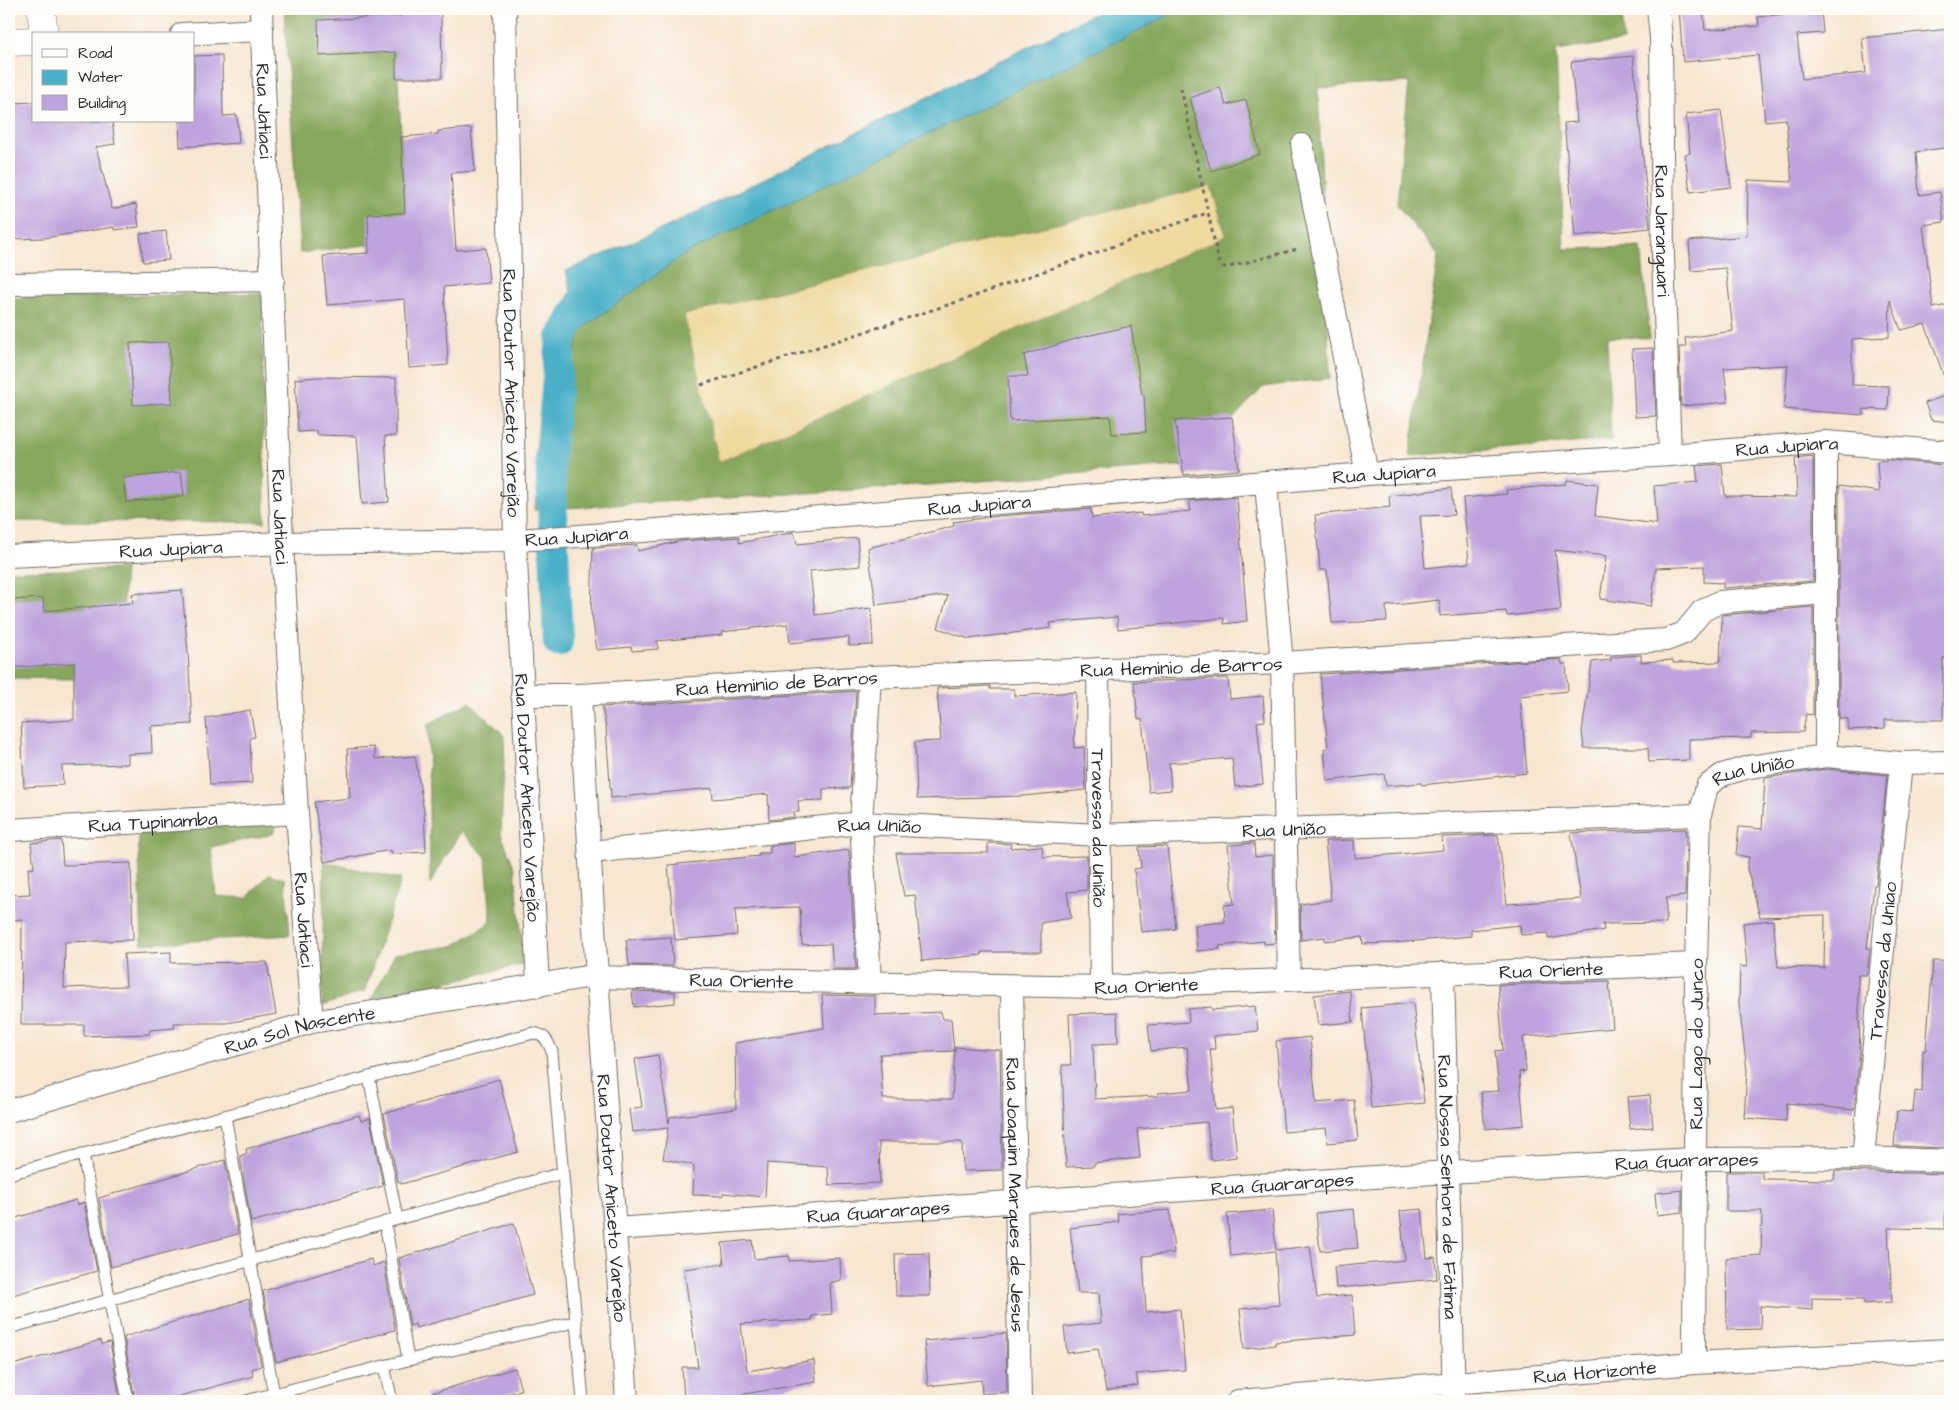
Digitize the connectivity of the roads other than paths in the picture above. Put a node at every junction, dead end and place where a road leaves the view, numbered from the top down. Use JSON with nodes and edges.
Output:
{"nodes":[{"id":1,"x":42,"y":9,"type":"edge"},
{"id":2,"x":506,"y":9,"type":"edge"},
{"id":3,"x":1658,"y":9,"type":"edge"},
{"id":4,"x":262,"y":19,"type":"edge"},
{"id":5,"x":44,"y":32,"type":"edge"},
{"id":6,"x":193,"y":32,"type":"edge"},
{"id":7,"x":32,"y":41,"type":"edge"},
{"id":8,"x":9,"y":42,"type":"edge"},
{"id":9,"x":1302,"y":145,"type":"dead end"},
{"id":10,"x":273,"y":280,"type":"junction"},
{"id":11,"x":9,"y":284,"type":"edge"},
{"id":12,"x":1826,"y":442,"type":"junction"},
{"id":13,"x":1950,"y":452,"type":"edge"},
{"id":14,"x":1670,"y":455,"type":"junction"},
{"id":15,"x":1367,"y":474,"type":"junction"},
{"id":16,"x":1266,"y":484,"type":"junction"},
{"id":17,"x":515,"y":540,"type":"junction"},
{"id":18,"x":282,"y":543,"type":"junction"},
{"id":19,"x":9,"y":556,"type":"edge"},
{"id":20,"x":1825,"y":593,"type":"junction"},
{"id":21,"x":1282,"y":664,"type":"junction"},
{"id":22,"x":1098,"y":669,"type":"junction"},
{"id":23,"x":870,"y":677,"type":"junction"},
{"id":24,"x":530,"y":695,"type":"junction"},
{"id":25,"x":573,"y":695,"type":"junction"},
{"id":26,"x":1826,"y":756,"type":"junction"},
{"id":27,"x":1950,"y":762,"type":"edge"},
{"id":28,"x":1901,"y":763,"type":"junction"},
{"id":29,"x":297,"y":813,"type":"junction"},
{"id":30,"x":1700,"y":814,"type":"junction"},
{"id":31,"x":861,"y":822,"type":"junction"},
{"id":32,"x":9,"y":830,"type":"edge"},
{"id":33,"x":1286,"y":830,"type":"junction"},
{"id":34,"x":1100,"y":836,"type":"junction"},
{"id":35,"x":591,"y":852,"type":"junction"},
{"id":36,"x":1696,"y":964,"type":"junction"},
{"id":37,"x":1443,"y":972,"type":"junction"},
{"id":38,"x":591,"y":977,"type":"junction"},
{"id":39,"x":1289,"y":979,"type":"junction"},
{"id":40,"x":870,"y":982,"type":"junction"},
{"id":41,"x":546,"y":985,"type":"junction"},
{"id":42,"x":1012,"y":987,"type":"junction"},
{"id":43,"x":1101,"y":987,"type":"junction"},
{"id":44,"x":312,"y":1022,"type":"junction"},
{"id":45,"x":369,"y":1077,"type":"junction"},
{"id":46,"x":9,"y":1110,"type":"edge"},
{"id":47,"x":225,"y":1116,"type":"junction"},
{"id":48,"x":83,"y":1154,"type":"junction"},
{"id":49,"x":1863,"y":1158,"type":"junction"},
{"id":50,"x":1694,"y":1159,"type":"junction"},
{"id":51,"x":1950,"y":1161,"type":"edge"},
{"id":52,"x":1448,"y":1172,"type":"junction"},
{"id":53,"x":562,"y":1173,"type":"junction"},
{"id":54,"x":9,"y":1174,"type":"edge"},
{"id":55,"x":1018,"y":1200,"type":"junction"},
{"id":56,"x":391,"y":1220,"type":"junction"},
{"id":57,"x":615,"y":1229,"type":"junction"},
{"id":58,"x":251,"y":1261,"type":"junction"},
{"id":59,"x":110,"y":1300,"type":"junction"},
{"id":60,"x":575,"y":1322,"type":"junction"},
{"id":61,"x":9,"y":1328,"type":"edge"},
{"id":62,"x":1950,"y":1350,"type":"edge"},
{"id":63,"x":408,"y":1360,"type":"junction"},
{"id":64,"x":1694,"y":1363,"type":"junction"},
{"id":65,"x":384,"y":1366,"type":"junction"},
{"id":66,"x":1454,"y":1392,"type":"edge"},
{"id":67,"x":274,"y":1395,"type":"junction"},
{"id":68,"x":128,"y":1401,"type":"edge"},
{"id":69,"x":246,"y":1401,"type":"edge"},
{"id":70,"x":392,"y":1401,"type":"edge"},
{"id":71,"x":583,"y":1401,"type":"edge"},
{"id":72,"x":627,"y":1401,"type":"edge"},
{"id":73,"x":1020,"y":1401,"type":"edge"},
{"id":74,"x":1238,"y":1401,"type":"edge"}],
"edges":[{"from":1,"to":5,"type":"street"},
{"from":2,"to":17,"type":"street","name":"Rua Doutor Aniceto Varejão"},
{"from":3,"to":14,"type":"street","name":"Rua Jaranguari"},
{"from":4,"to":6,"type":"street"},
{"from":4,"to":10,"type":"street","name":"Rua Jatiaci"},
{"from":7,"to":8,"type":"street"},
{"from":9,"to":15,"type":"street"},
{"from":10,"to":11,"type":"street"},
{"from":10,"to":18,"type":"street","name":"Rua Jatiaci"},
{"from":12,"to":13,"type":"street","name":"Rua Jupiara"},
{"from":12,"to":14,"type":"street","name":"Rua Jupiara"},
{"from":12,"to":20,"type":"street"},
{"from":14,"to":15,"type":"street","name":"Rua Jupiara"},
{"from":15,"to":16,"type":"street","name":"Rua Jupiara"},
{"from":16,"to":17,"type":"street","name":"Rua Jupiara"},
{"from":16,"to":21,"type":"street"},
{"from":17,"to":18,"type":"street","name":"Rua Jupiara"},
{"from":17,"to":24,"type":"street","name":"Rua Doutor Aniceto Varejão"},
{"from":18,"to":19,"type":"street","name":"Rua Jupiara"},
{"from":18,"to":29,"type":"street","name":"Rua Jatiaci"},
{"from":20,"to":21,"type":"street","name":"Rua Heminio de Barros"},
{"from":20,"to":26,"type":"street"},
{"from":21,"to":22,"type":"street","name":"Rua Heminio de Barros"},
{"from":21,"to":33,"type":"street"},
{"from":22,"to":23,"type":"street","name":"Rua Heminio de Barros"},
{"from":22,"to":34,"type":"street","name":"Travessa da União"},
{"from":23,"to":25,"type":"street","name":"Rua Heminio de Barros"},
{"from":23,"to":31,"type":"street"},
{"from":24,"to":25,"type":"street","name":"Rua Heminio de Barros"},
{"from":24,"to":41,"type":"street","name":"Rua Doutor Aniceto Varejão"},
{"from":25,"to":35,"type":"street","name":"Rua Doutor Aniceto Varejão"},
{"from":26,"to":28,"type":"street","name":"Rua União"},
{"from":26,"to":30,"type":"street","name":"Rua União"},
{"from":27,"to":28,"type":"street","name":"Rua União"},
{"from":28,"to":49,"type":"street","name":"Travessa da Uniao"},
{"from":29,"to":32,"type":"street","name":"Rua Tupinamba"},
{"from":29,"to":44,"type":"street","name":"Rua Jatiaci"},
{"from":30,"to":33,"type":"street","name":"Rua União"},
{"from":30,"to":36,"type":"street","name":"Rua Lago do Junco"},
{"from":31,"to":34,"type":"street","name":"Rua União"},
{"from":31,"to":35,"type":"street","name":"Rua União"},
{"from":31,"to":40,"type":"street"},
{"from":33,"to":34,"type":"street","name":"Rua União"},
{"from":33,"to":39,"type":"street"},
{"from":34,"to":43,"type":"street","name":"Travessa da União"},
{"from":35,"to":38,"type":"street","name":"Rua Doutor Aniceto Varejão"},
{"from":36,"to":37,"type":"street","name":"Rua Oriente"},
{"from":36,"to":50,"type":"street","name":"Rua Lago do Junco"},
{"from":37,"to":39,"type":"street","name":"Rua Oriente"},
{"from":37,"to":52,"type":"street","name":"Rua Nossa Senhora de Fátima"},
{"from":38,"to":40,"type":"street","name":"Rua Oriente"},
{"from":38,"to":41,"type":"street","name":"Rua Sol Nascente"},
{"from":38,"to":57,"type":"street","name":"Rua Doutor Aniceto Varejão"},
{"from":39,"to":43,"type":"street","name":"Rua Oriente"},
{"from":40,"to":42,"type":"street","name":"Rua Oriente"},
{"from":41,"to":44,"type":"street","name":"Rua Sol Nascente"},
{"from":42,"to":43,"type":"street","name":"Rua Oriente"},
{"from":42,"to":55,"type":"street","name":"Rua Joaquim Marques de Jesus"},
{"from":44,"to":46,"type":"street","name":"Rua Sol Nascente"},
{"from":45,"to":47,"type":"lane"},
{"from":45,"to":53,"type":"lane"},
{"from":45,"to":56,"type":"lane"},
{"from":47,"to":48,"type":"lane"},
{"from":47,"to":58,"type":"lane"},
{"from":48,"to":54,"type":"lane"},
{"from":48,"to":59,"type":"lane"},
{"from":49,"to":50,"type":"street","name":"Rua Guararapes"},
{"from":49,"to":51,"type":"street","name":"Rua Guararapes"},
{"from":50,"to":52,"type":"street","name":"Rua Guararapes"},
{"from":50,"to":64,"type":"street","name":"Rua Lago do Junco"},
{"from":52,"to":55,"type":"street","name":"Rua Guararapes"},
{"from":52,"to":66,"type":"street","name":"Rua Nossa Senhora de Fátima"},
{"from":53,"to":56,"type":"lane"},
{"from":53,"to":60,"type":"lane"},
{"from":55,"to":57,"type":"street","name":"Rua Guararapes"},
{"from":55,"to":73,"type":"street","name":"Rua Joaquim Marques de Jesus"},
{"from":56,"to":58,"type":"lane"},
{"from":56,"to":63,"type":"lane"},
{"from":57,"to":72,"type":"street","name":"Rua Doutor Aniceto Varejão"},
{"from":58,"to":59,"type":"lane"},
{"from":58,"to":67,"type":"lane"},
{"from":59,"to":61,"type":"lane"},
{"from":59,"to":68,"type":"lane"},
{"from":60,"to":63,"type":"lane"},
{"from":60,"to":71,"type":"lane"},
{"from":62,"to":64,"type":"street","name":"Rua Horizonte"},
{"from":63,"to":65,"type":"lane"},
{"from":64,"to":66,"type":"street","name":"Rua Horizonte"},
{"from":65,"to":67,"type":"lane"},
{"from":65,"to":70,"type":"lane"},
{"from":66,"to":74,"type":"street","name":"Rua Horizonte"},
{"from":67,"to":69,"type":"lane"}]}
